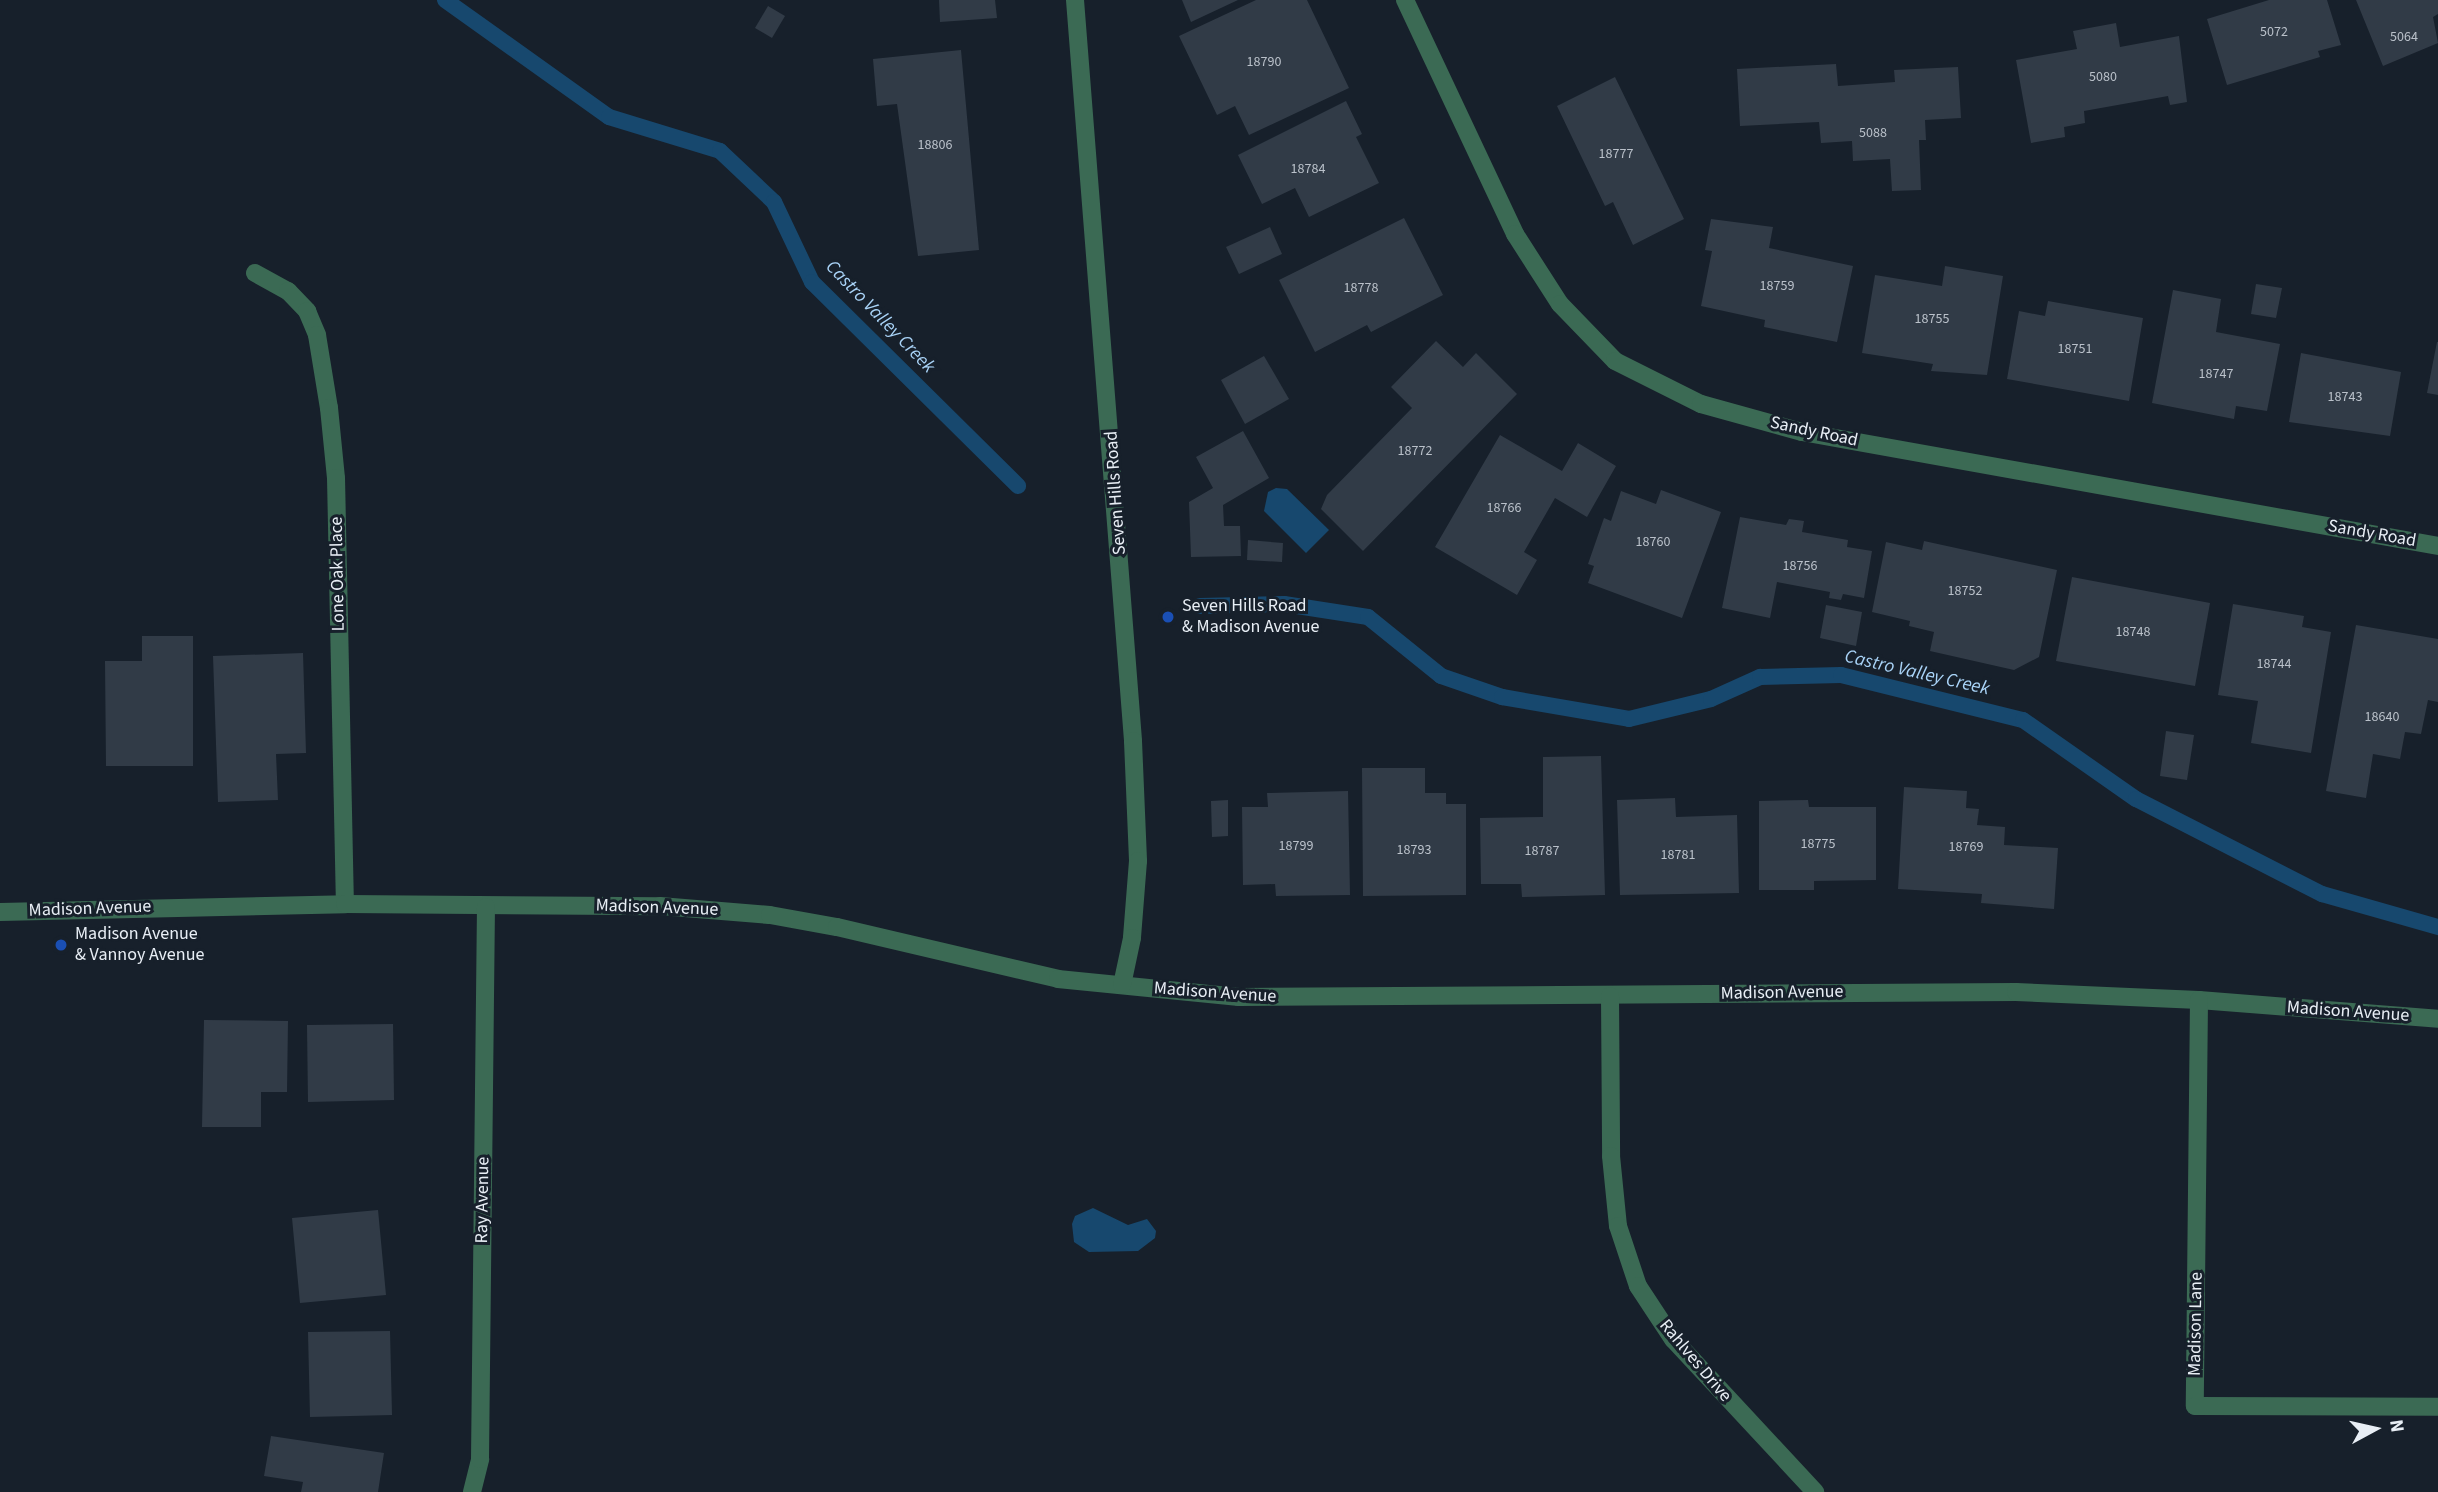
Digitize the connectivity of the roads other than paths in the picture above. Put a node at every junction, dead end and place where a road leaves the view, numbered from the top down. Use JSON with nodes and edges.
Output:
{"nodes":[{"id":1,"x":1074,"y":0,"type":"edge"},
{"id":2,"x":1405,"y":0,"type":"edge"},
{"id":3,"x":256,"y":274,"type":"dead end"},
{"id":4,"x":2438,"y":546,"type":"edge"},
{"id":5,"x":345,"y":904,"type":"junction"},
{"id":6,"x":486,"y":907,"type":"junction"},
{"id":7,"x":0,"y":912,"type":"edge"},
{"id":8,"x":1122,"y":985,"type":"junction"},
{"id":9,"x":1609,"y":996,"type":"junction"},
{"id":10,"x":2199,"y":1000,"type":"junction"},
{"id":11,"x":2438,"y":1019,"type":"edge"},
{"id":12,"x":2438,"y":1407,"type":"edge"},
{"id":13,"x":472,"y":1492,"type":"edge"},
{"id":14,"x":1815,"y":1492,"type":"edge"}],
"edges":[{"from":1,"to":8,"type":"street","name":"Seven Hills Road"},
{"from":2,"to":4,"type":"street","name":"Sandy Road"},
{"from":3,"to":5,"type":"street","name":"Lone Oak Place"},
{"from":5,"to":6,"type":"street","name":"Madison Avenue"},
{"from":5,"to":7,"type":"street","name":"Madison Avenue"},
{"from":6,"to":8,"type":"street","name":"Madison Avenue"},
{"from":6,"to":13,"type":"street","name":"Ray Avenue"},
{"from":8,"to":9,"type":"street","name":"Madison Avenue"},
{"from":9,"to":10,"type":"street","name":"Madison Avenue"},
{"from":9,"to":14,"type":"street","name":"Rahlves Drive"},
{"from":10,"to":11,"type":"street","name":"Madison Avenue"},
{"from":10,"to":12,"type":"street","name":"Madison Lane"}]}
